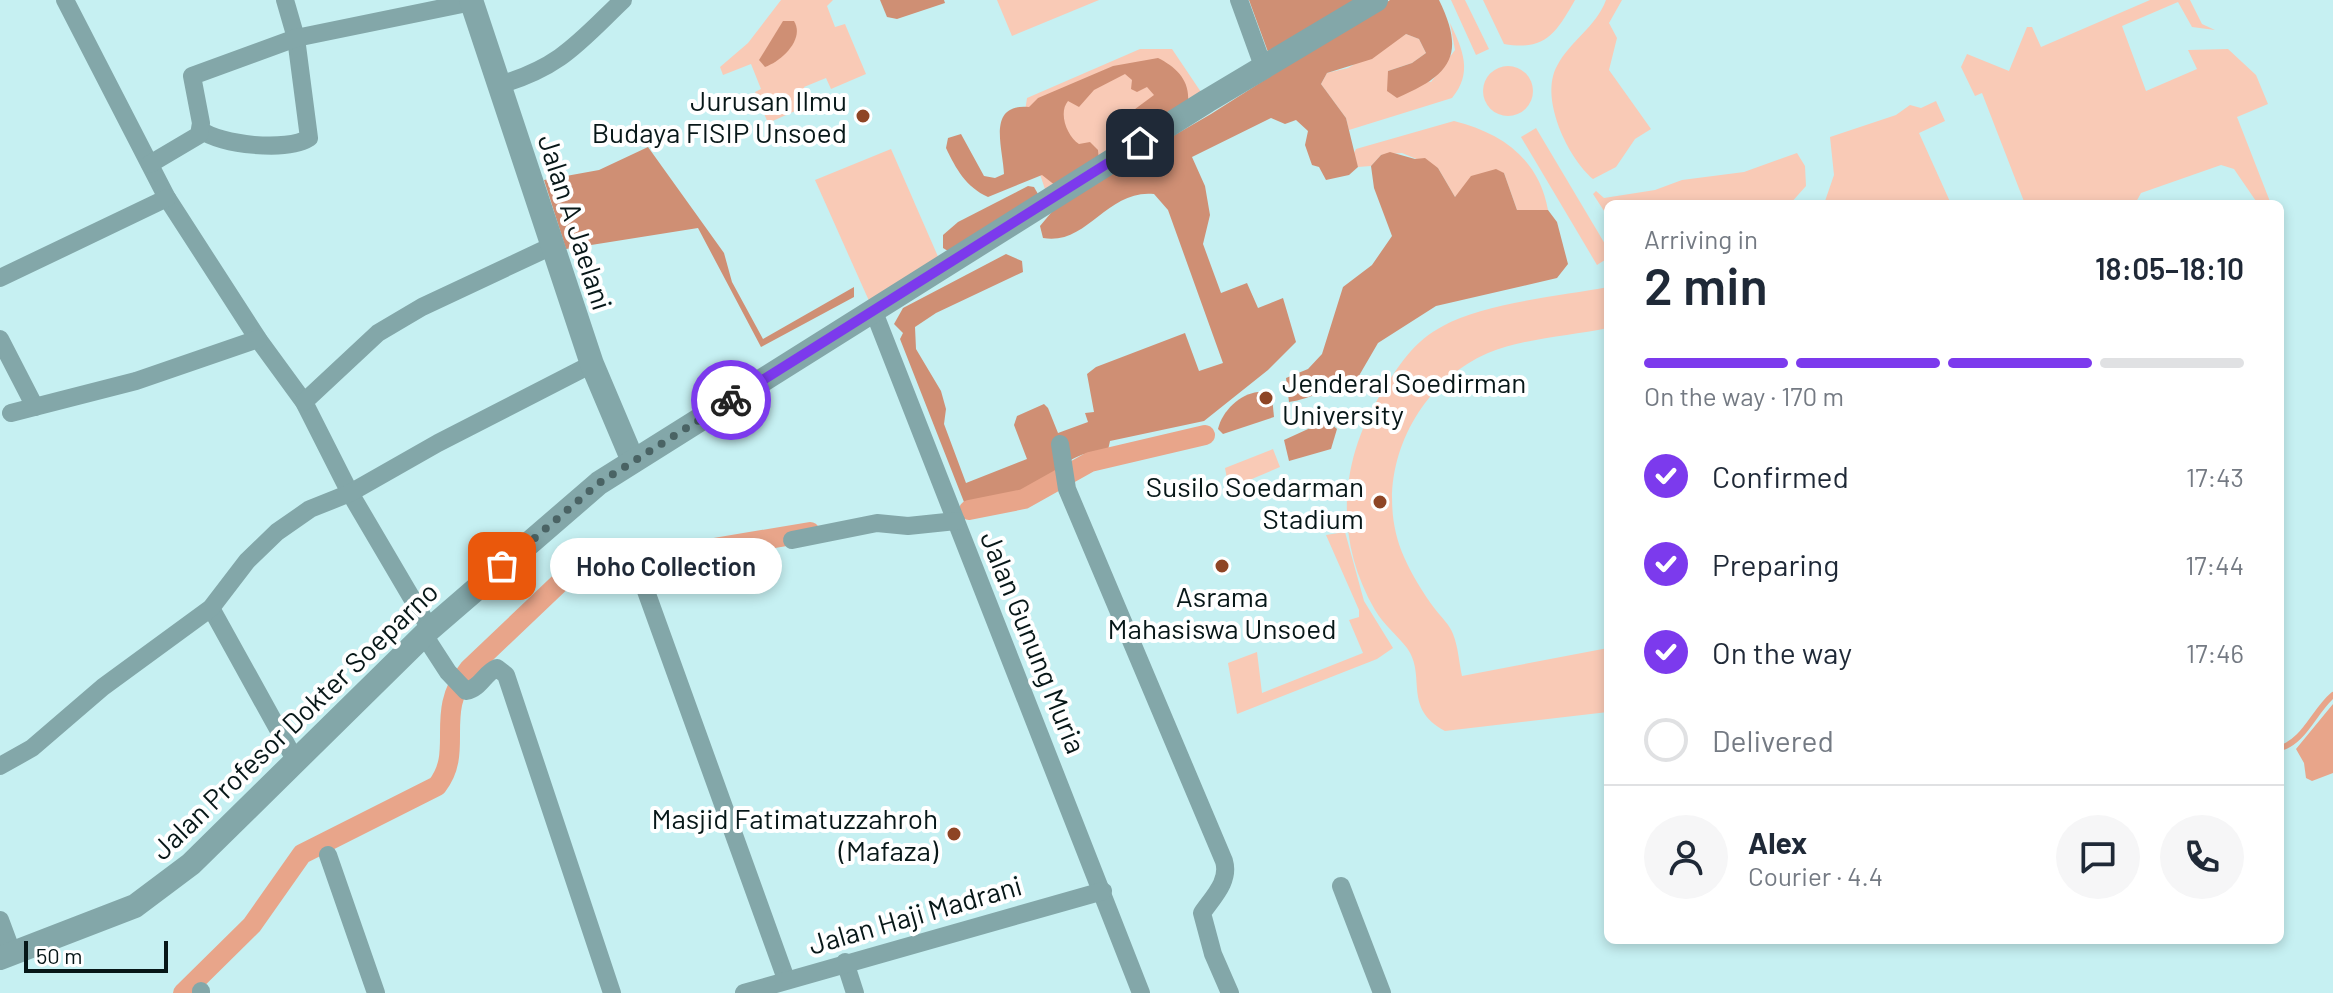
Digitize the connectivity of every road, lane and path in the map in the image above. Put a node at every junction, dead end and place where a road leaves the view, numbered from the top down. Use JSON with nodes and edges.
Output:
{"nodes":[{"id":1,"x":65,"y":0,"type":"edge"},
{"id":2,"x":285,"y":0,"type":"edge"},
{"id":3,"x":623,"y":0,"type":"edge"},
{"id":4,"x":1239,"y":0,"type":"edge"},
{"id":5,"x":1376,"y":0,"type":"edge"},
{"id":6,"x":471,"y":1,"type":"edge"},
{"id":7,"x":296,"y":38,"type":"junction"},
{"id":8,"x":1263,"y":66,"type":"junction"},
{"id":9,"x":499,"y":85,"type":"junction"},
{"id":10,"x":201,"y":130,"type":"junction"},
{"id":11,"x":150,"y":164,"type":"junction"},
{"id":12,"x":167,"y":198,"type":"junction"},
{"id":13,"x":552,"y":246,"type":"junction"},
{"id":14,"x":0,"y":278,"type":"edge"},
{"id":15,"x":874,"y":312,"type":"junction"},
{"id":16,"x":0,"y":339,"type":"edge"},
{"id":17,"x":258,"y":339,"type":"junction"},
{"id":18,"x":592,"y":364,"type":"junction"},
{"id":19,"x":304,"y":402,"type":"junction"},
{"id":20,"x":35,"y":407,"type":"junction"},
{"id":21,"x":11,"y":413,"type":"dead end"},
{"id":22,"x":1062,"y":453,"type":"dead end"},
{"id":23,"x":633,"y":461,"type":"junction"},
{"id":24,"x":350,"y":493,"type":"junction"},
{"id":25,"x":956,"y":521,"type":"junction"},
{"id":26,"x":792,"y":540,"type":"dead end"},
{"id":27,"x":638,"y":569,"type":"dead end"},
{"id":28,"x":211,"y":608,"type":"junction"},
{"id":29,"x":427,"y":632,"type":"junction"},
{"id":30,"x":294,"y":758,"type":"junction"},
{"id":31,"x":0,"y":766,"type":"edge"},
{"id":32,"x":328,"y":855,"type":"dead end"},
{"id":33,"x":1341,"y":886,"type":"dead end"},
{"id":34,"x":1103,"y":891,"type":"junction"},
{"id":35,"x":0,"y":920,"type":"edge"},
{"id":36,"x":6,"y":956,"type":"edge"},
{"id":37,"x":845,"y":962,"type":"junction"},
{"id":38,"x":786,"y":979,"type":"junction"},
{"id":39,"x":1380,"y":989,"type":"edge"},
{"id":40,"x":376,"y":993,"type":"edge"},
{"id":41,"x":612,"y":993,"type":"edge"},
{"id":42,"x":744,"y":993,"type":"edge"},
{"id":43,"x":855,"y":993,"type":"edge"},
{"id":44,"x":1141,"y":993,"type":"edge"},
{"id":45,"x":1230,"y":993,"type":"edge"},
{"id":46,"x":1361,"y":993,"type":"edge"}],
"edges":[{"from":1,"to":11,"type":"street"},
{"from":2,"to":7,"type":"street"},
{"from":3,"to":9,"type":"street"},
{"from":4,"to":8,"type":"street"},
{"from":5,"to":8,"type":"street","name":"Jalan Profesor Dokter Soeparno"},
{"from":6,"to":7,"type":"street"},
{"from":6,"to":9,"type":"street","name":"Jalan A Jaelani"},
{"from":7,"to":10,"type":"street"},
{"from":7,"to":10,"type":"street"},
{"from":8,"to":15,"type":"street","name":"Jalan Profesor Dokter Soeparno"},
{"from":9,"to":13,"type":"street","name":"Jalan A Jaelani"},
{"from":10,"to":11,"type":"street"},
{"from":11,"to":12,"type":"street"},
{"from":12,"to":14,"type":"street"},
{"from":12,"to":17,"type":"street"},
{"from":13,"to":18,"type":"street","name":"Jalan A Jaelani"},
{"from":13,"to":19,"type":"street"},
{"from":15,"to":23,"type":"street","name":"Jalan Profesor Dokter Soeparno"},
{"from":15,"to":25,"type":"street","name":"Jalan Gunung Muria"},
{"from":16,"to":20,"type":"street"},
{"from":17,"to":19,"type":"street"},
{"from":17,"to":20,"type":"street"},
{"from":18,"to":23,"type":"street","name":"Jalan A Jaelani"},
{"from":18,"to":24,"type":"street"},
{"from":19,"to":24,"type":"street"},
{"from":20,"to":21,"type":"street"},
{"from":22,"to":45,"type":"street"},
{"from":23,"to":29,"type":"street","name":"Jalan Profesor Dokter Soeparno"},
{"from":24,"to":28,"type":"street"},
{"from":24,"to":29,"type":"street"},
{"from":25,"to":26,"type":"street"},
{"from":25,"to":34,"type":"street","name":"Jalan Gunung Muria"},
{"from":27,"to":38,"type":"street"},
{"from":28,"to":30,"type":"street"},
{"from":28,"to":31,"type":"street"},
{"from":29,"to":30,"type":"street","name":"Jalan Profesor Dokter Soeparno"},
{"from":29,"to":41,"type":"street"},
{"from":30,"to":36,"type":"street","name":"Jalan Profesor Dokter Soeparno"},
{"from":32,"to":40,"type":"street"},
{"from":33,"to":39,"type":"street"},
{"from":34,"to":37,"type":"street","name":"Jalan Haji Madrani"},
{"from":34,"to":44,"type":"street","name":"Jalan Gunung Muria"},
{"from":35,"to":36,"type":"street"},
{"from":37,"to":38,"type":"street","name":"Jalan Haji Madrani"},
{"from":37,"to":43,"type":"street"},
{"from":38,"to":42,"type":"street","name":"Jalan Haji Madrani"},
{"from":39,"to":46,"type":"street"}]}
